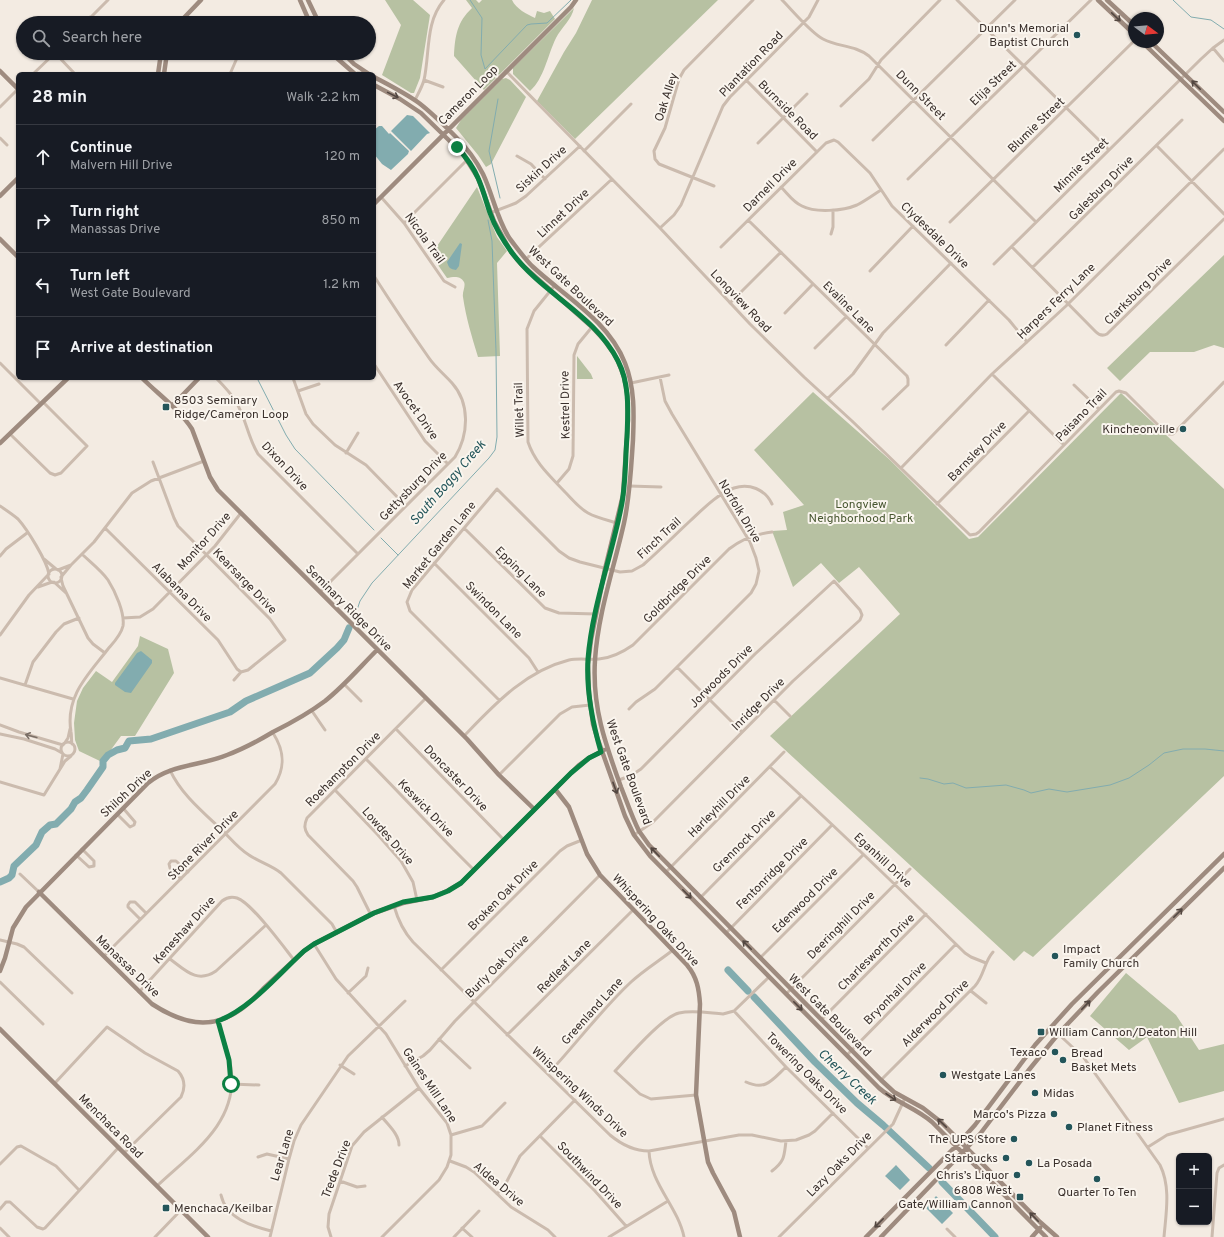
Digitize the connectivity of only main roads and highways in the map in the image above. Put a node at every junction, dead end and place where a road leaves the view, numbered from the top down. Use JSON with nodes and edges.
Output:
{"nodes":[{"id":1,"x":201,"y":0,"type":"edge"},
{"id":2,"x":300,"y":0,"type":"edge"},
{"id":3,"x":308,"y":0,"type":"edge"},
{"id":4,"x":576,"y":0,"type":"edge"},
{"id":5,"x":1098,"y":0,"type":"edge"},
{"id":6,"x":1107,"y":0,"type":"edge"},
{"id":7,"x":184,"y":16,"type":"edge"},
{"id":8,"x":307,"y":16,"type":"edge"},
{"id":9,"x":316,"y":16,"type":"edge"},
{"id":10,"x":1128,"y":19,"type":"edge"},
{"id":11,"x":1128,"y":28,"type":"edge"},
{"id":12,"x":1148,"y":48,"type":"edge"},
{"id":13,"x":1158,"y":48,"type":"edge"},
{"id":14,"x":161,"y":60,"type":"edge"},
{"id":15,"x":167,"y":60,"type":"edge"},
{"id":16,"x":340,"y":60,"type":"edge"},
{"id":17,"x":342,"y":60,"type":"edge"},
{"id":18,"x":350,"y":60,"type":"edge"},
{"id":19,"x":359,"y":68,"type":"junction"},
{"id":20,"x":0,"y":71,"type":"edge"},
{"id":21,"x":158,"y":72,"type":"edge"},
{"id":22,"x":164,"y":72,"type":"edge"},
{"id":23,"x":354,"y":72,"type":"edge"},
{"id":24,"x":366,"y":72,"type":"edge"},
{"id":25,"x":376,"y":78,"type":"edge"},
{"id":26,"x":376,"y":81,"type":"edge"},
{"id":27,"x":386,"y":84,"type":"junction"},
{"id":28,"x":16,"y":87,"type":"edge"},
{"id":29,"x":376,"y":87,"type":"edge"},
{"id":30,"x":1224,"y":112,"type":"edge"},
{"id":31,"x":1224,"y":122,"type":"edge"},
{"id":32,"x":448,"y":129,"type":"junction"},
{"id":33,"x":443,"y":134,"type":"junction"},
{"id":34,"x":16,"y":180,"type":"edge"},
{"id":35,"x":0,"y":196,"type":"edge"},
{"id":36,"x":376,"y":202,"type":"edge"},
{"id":37,"x":0,"y":239,"type":"edge"},
{"id":38,"x":16,"y":255,"type":"edge"},
{"id":39,"x":66,"y":380,"type":"edge"},
{"id":40,"x":144,"y":380,"type":"edge"},
{"id":41,"x":197,"y":380,"type":"edge"},
{"id":42,"x":172,"y":406,"type":"junction"},
{"id":43,"x":0,"y":442,"type":"edge"},
{"id":44,"x":377,"y":650,"type":"junction"},
{"id":45,"x":607,"y":749,"type":"junction"},
{"id":46,"x":601,"y":752,"type":"junction"},
{"id":47,"x":555,"y":789,"type":"junction"},
{"id":48,"x":534,"y":809,"type":"junction"},
{"id":49,"x":1223,"y":857,"type":"edge"},
{"id":50,"x":1224,"y":868,"type":"edge"},
{"id":51,"x":39,"y":892,"type":"junction"},
{"id":52,"x":0,"y":971,"type":"edge"},
{"id":53,"x":0,"y":1029,"type":"edge"},
{"id":54,"x":999,"y":1093,"type":"junction"},
{"id":55,"x":1008,"y":1098,"type":"junction"},
{"id":56,"x":960,"y":1142,"type":"junction"},
{"id":57,"x":956,"y":1146,"type":"junction"},
{"id":58,"x":967,"y":1149,"type":"junction"},
{"id":59,"x":963,"y":1153,"type":"junction"},
{"id":60,"x":1014,"y":1194,"type":"junction"},
{"id":61,"x":1009,"y":1200,"type":"junction"},
{"id":62,"x":1043,"y":1225,"type":"junction"},
{"id":63,"x":1039,"y":1230,"type":"junction"},
{"id":64,"x":208,"y":1237,"type":"edge"},
{"id":65,"x":740,"y":1237,"type":"edge"},
{"id":66,"x":866,"y":1237,"type":"edge"},
{"id":67,"x":881,"y":1237,"type":"edge"},
{"id":68,"x":1032,"y":1237,"type":"edge"},
{"id":69,"x":1046,"y":1237,"type":"edge"},
{"id":70,"x":1057,"y":1237,"type":"edge"}],
"edges":[{"from":1,"to":7,"type":"main road"},
{"from":2,"to":8,"type":"main road"},
{"from":3,"to":9,"type":"main road"},
{"from":4,"to":32,"type":"main road","name":"Cameron Loop"},
{"from":5,"to":11,"type":"main road","one_way":true},
{"from":6,"to":10,"type":"main road"},
{"from":12,"to":31,"type":"main road"},
{"from":30,"to":13,"type":"main road","one_way":true},
{"from":14,"to":21,"type":"main road"},
{"from":15,"to":22,"type":"main road"},
{"from":16,"to":23,"type":"main road"},
{"from":17,"to":19,"type":"main road"},
{"from":18,"to":19,"type":"main road"},
{"from":19,"to":24,"type":"main road"},
{"from":20,"to":28,"type":"main road"},
{"from":25,"to":27,"type":"main road","name":"West Gate Boulevard"},
{"from":26,"to":27,"type":"main road"},
{"from":27,"to":32,"type":"main road","name":"West Gate Boulevard"},
{"from":29,"to":33,"type":"main road","name":"West Gate Boulevard","one_way":true},
{"from":32,"to":33,"type":"main road","name":"Cameron Loop"},
{"from":32,"to":45,"type":"main road","name":"West Gate Boulevard"},
{"from":33,"to":36,"type":"main road","name":"Cameron Loop"},
{"from":33,"to":46,"type":"main road","name":"West Gate Boulevard"},
{"from":34,"to":35,"type":"main road"},
{"from":37,"to":38,"type":"main road"},
{"from":39,"to":43,"type":"main road"},
{"from":40,"to":42,"type":"main road","name":"Seminary Ridge Drive"},
{"from":41,"to":42,"type":"main road"},
{"from":42,"to":44,"type":"main road","name":"Seminary Ridge Drive"},
{"from":44,"to":48,"type":"main road","name":"Seminary Ridge Drive"},
{"from":44,"to":51,"type":"main road","name":"Shiloh Drive"},
{"from":45,"to":46,"type":"main road","name":"Manassas Drive"},
{"from":56,"to":45,"type":"main road","name":"West Gate Boulevard","one_way":true},
{"from":46,"to":47,"type":"main road","name":"Manassas Drive"},
{"from":46,"to":57,"type":"main road","name":"West Gate Boulevard","one_way":true},
{"from":47,"to":48,"type":"main road","name":"Manassas Drive"},
{"from":47,"to":65,"type":"main road","name":"Whispering Oaks Drive"},
{"from":48,"to":51,"type":"main road","name":"Manassas Drive"},
{"from":49,"to":54,"type":"main road"},
{"from":55,"to":50,"type":"main road","one_way":true},
{"from":51,"to":52,"type":"main road","name":"Shiloh Drive"},
{"from":53,"to":64,"type":"main road","name":"Menchaca Road"},
{"from":54,"to":55,"type":"main road"},
{"from":54,"to":56,"type":"main road"},
{"from":55,"to":58,"type":"main road"},
{"from":56,"to":57,"type":"main road"},
{"from":56,"to":58,"type":"main road","name":"West Gate Boulevard"},
{"from":57,"to":59,"type":"main road","name":"West Gate Boulevard"},
{"from":57,"to":66,"type":"main road","one_way":true},
{"from":58,"to":59,"type":"main road"},
{"from":58,"to":60,"type":"main road","name":"West Gate Boulevard"},
{"from":59,"to":61,"type":"main road","name":"West Gate Boulevard"},
{"from":59,"to":67,"type":"main road"},
{"from":60,"to":61,"type":"main road"},
{"from":62,"to":60,"type":"main road","name":"West Gate Boulevard","one_way":true},
{"from":61,"to":63,"type":"main road","name":"West Gate Boulevard"},
{"from":62,"to":63,"type":"main road"},
{"from":62,"to":70,"type":"main road","name":"West Gate Boulevard"},
{"from":63,"to":68,"type":"main road"},
{"from":63,"to":69,"type":"main road","name":"West Gate Boulevard"}]}
